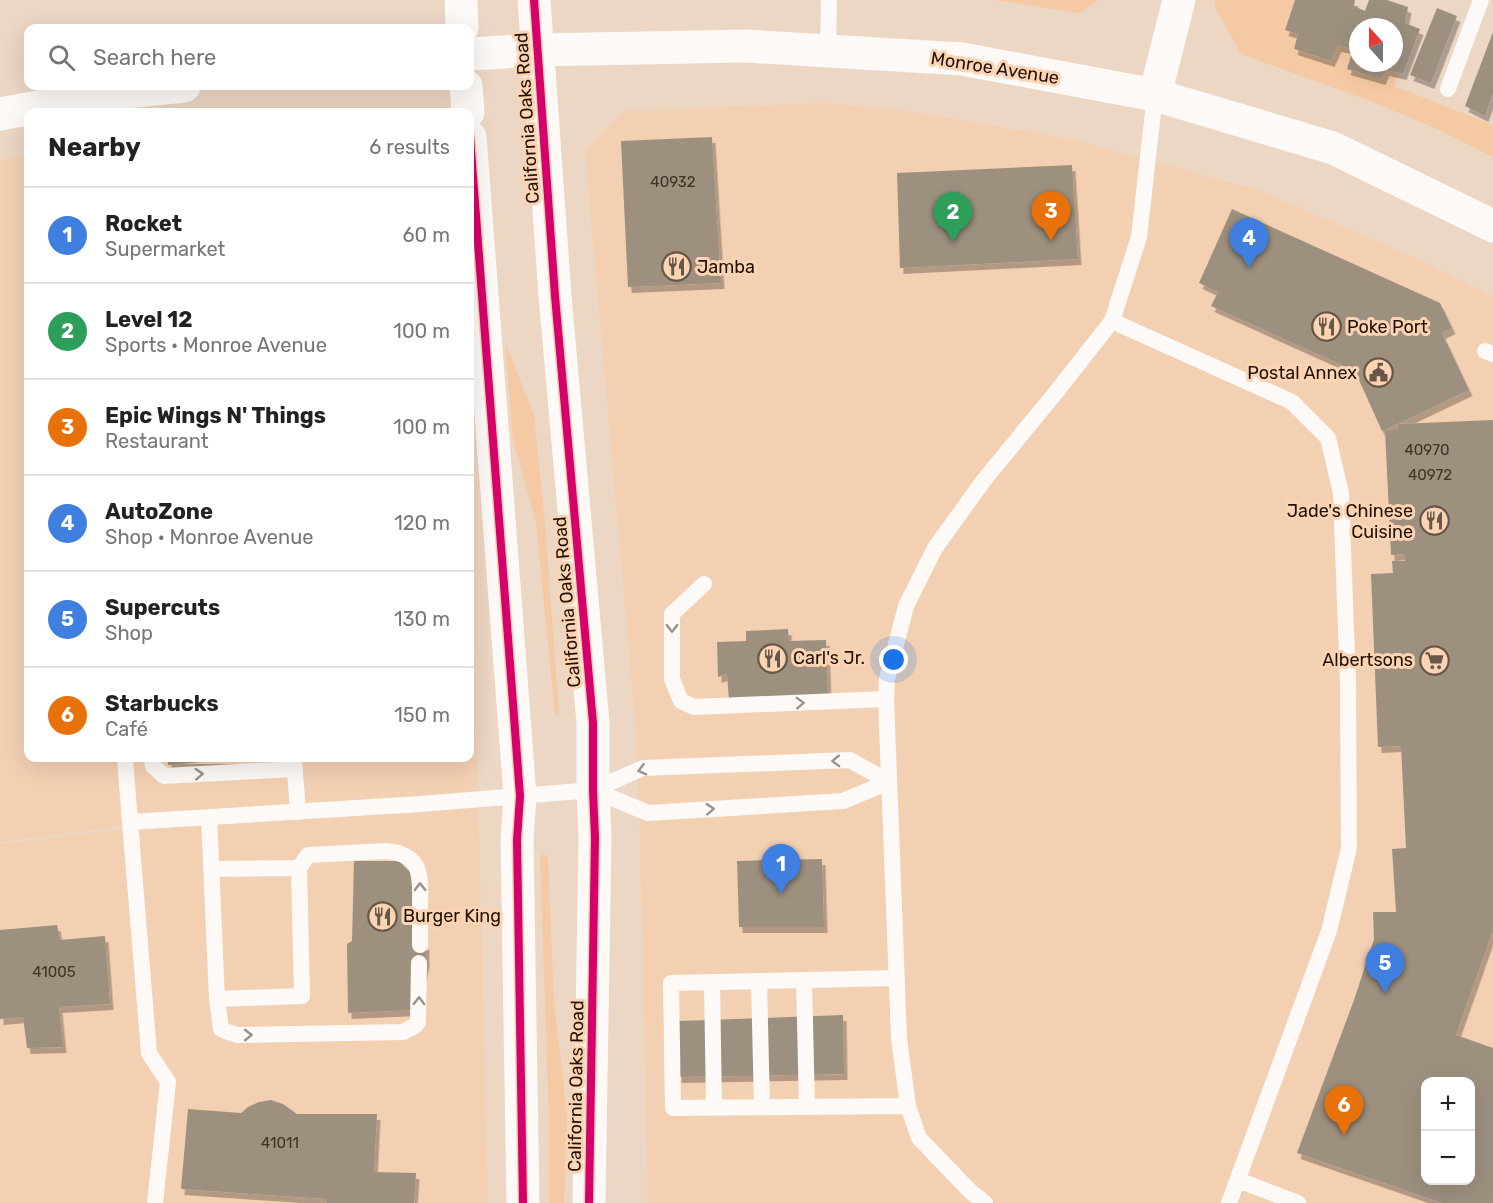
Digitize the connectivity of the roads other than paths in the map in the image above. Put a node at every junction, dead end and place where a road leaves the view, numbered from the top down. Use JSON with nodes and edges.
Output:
{"nodes":[{"id":1,"x":461,"y":0,"type":"edge"},
{"id":2,"x":534,"y":0,"type":"edge"},
{"id":3,"x":829,"y":0,"type":"edge"},
{"id":4,"x":1179,"y":0,"type":"edge"},
{"id":5,"x":1481,"y":0,"type":"edge"},
{"id":6,"x":462,"y":24,"type":"edge"},
{"id":7,"x":537,"y":50,"type":"junction"},
{"id":8,"x":828,"y":52,"type":"junction"},
{"id":9,"x":474,"y":54,"type":"edge"},
{"id":10,"x":1448,"y":89,"type":"dead end"},
{"id":11,"x":145,"y":90,"type":"edge"},
{"id":12,"x":466,"y":90,"type":"edge"},
{"id":13,"x":1155,"y":95,"type":"junction"},
{"id":14,"x":67,"y":107,"type":"edge"},
{"id":15,"x":468,"y":108,"type":"edge"},
{"id":16,"x":24,"y":111,"type":"edge"},
{"id":17,"x":0,"y":114,"type":"edge"},
{"id":18,"x":1493,"y":226,"type":"edge"},
{"id":19,"x":474,"y":258,"type":"edge"},
{"id":20,"x":1112,"y":321,"type":"junction"},
{"id":21,"x":477,"y":349,"type":"edge"},
{"id":22,"x":704,"y":584,"type":"dead end"},
{"id":23,"x":886,"y":699,"type":"junction"},
{"id":24,"x":125,"y":762,"type":"edge"},
{"id":25,"x":153,"y":762,"type":"edge"},
{"id":26,"x":295,"y":763,"type":"edge"},
{"id":27,"x":889,"y":782,"type":"junction"},
{"id":28,"x":593,"y":790,"type":"junction"},
{"id":29,"x":520,"y":796,"type":"junction"},
{"id":30,"x":298,"y":812,"type":"junction"},
{"id":31,"x":209,"y":817,"type":"junction"},
{"id":32,"x":130,"y":822,"type":"junction"},
{"id":33,"x":299,"y":868,"type":"junction"},
{"id":34,"x":212,"y":869,"type":"junction"},
{"id":35,"x":420,"y":945,"type":"dead end"},
{"id":36,"x":419,"y":963,"type":"dead end"},
{"id":37,"x":897,"y":978,"type":"junction"},
{"id":38,"x":804,"y":980,"type":"junction"},
{"id":39,"x":759,"y":981,"type":"junction"},
{"id":40,"x":712,"y":982,"type":"junction"},
{"id":41,"x":217,"y":999,"type":"junction"},
{"id":42,"x":908,"y":1106,"type":"junction"},
{"id":43,"x":714,"y":1107,"type":"junction"},
{"id":44,"x":762,"y":1107,"type":"junction"},
{"id":45,"x":807,"y":1107,"type":"junction"},
{"id":46,"x":1238,"y":1180,"type":"junction"},
{"id":47,"x":155,"y":1203,"type":"edge"},
{"id":48,"x":523,"y":1203,"type":"edge"},
{"id":49,"x":589,"y":1203,"type":"edge"},
{"id":50,"x":985,"y":1203,"type":"edge"},
{"id":51,"x":1229,"y":1203,"type":"edge"},
{"id":52,"x":1298,"y":1203,"type":"edge"}],
"edges":[{"from":1,"to":6,"type":"main road"},
{"from":2,"to":7,"type":"main road","name":"California Oaks Road"},
{"from":3,"to":8,"type":"lane"},
{"from":4,"to":13,"type":"main road"},
{"from":5,"to":10,"type":"lane"},
{"from":7,"to":8,"type":"main road","name":"Monroe Avenue"},
{"from":7,"to":9,"type":"main road","name":"Monroe Avenue"},
{"from":7,"to":28,"type":"main road","name":"California Oaks Road"},
{"from":8,"to":13,"type":"main road","name":"Monroe Avenue"},
{"from":11,"to":14,"type":"main road"},
{"from":12,"to":15,"type":"main road"},
{"from":13,"to":18,"type":"main road","name":"Monroe Avenue"},
{"from":13,"to":20,"type":"lane"},
{"from":16,"to":17,"type":"main road"},
{"from":19,"to":21,"type":"main road"},
{"from":20,"to":23,"type":"lane"},
{"from":20,"to":46,"type":"lane"},
{"from":21,"to":29,"type":"main road"},
{"from":22,"to":23,"type":"lane","one_way":true},
{"from":23,"to":27,"type":"lane"},
{"from":24,"to":32,"type":"lane"},
{"from":25,"to":26,"type":"lane","one_way":true},
{"from":26,"to":30,"type":"lane"},
{"from":28,"to":27,"type":"lane","one_way":true},
{"from":27,"to":28,"type":"lane","one_way":true},
{"from":27,"to":37,"type":"lane"},
{"from":28,"to":29,"type":"lane"},
{"from":28,"to":49,"type":"main road","name":"California Oaks Road"},
{"from":29,"to":30,"type":"lane"},
{"from":29,"to":48,"type":"main road"},
{"from":30,"to":31,"type":"lane"},
{"from":31,"to":32,"type":"lane"},
{"from":31,"to":34,"type":"lane"},
{"from":32,"to":47,"type":"lane"},
{"from":33,"to":34,"type":"lane"},
{"from":35,"to":33,"type":"lane","one_way":true},
{"from":33,"to":41,"type":"lane"},
{"from":34,"to":41,"type":"lane"},
{"from":41,"to":36,"type":"lane","one_way":true},
{"from":37,"to":38,"type":"lane"},
{"from":37,"to":42,"type":"lane"},
{"from":38,"to":39,"type":"lane"},
{"from":38,"to":45,"type":"lane"},
{"from":39,"to":40,"type":"lane"},
{"from":39,"to":44,"type":"lane"},
{"from":40,"to":43,"type":"lane"},
{"from":40,"to":43,"type":"lane"},
{"from":42,"to":45,"type":"lane"},
{"from":42,"to":50,"type":"lane"},
{"from":43,"to":44,"type":"lane"},
{"from":44,"to":45,"type":"lane"},
{"from":46,"to":51,"type":"lane"},
{"from":46,"to":52,"type":"lane"}]}
